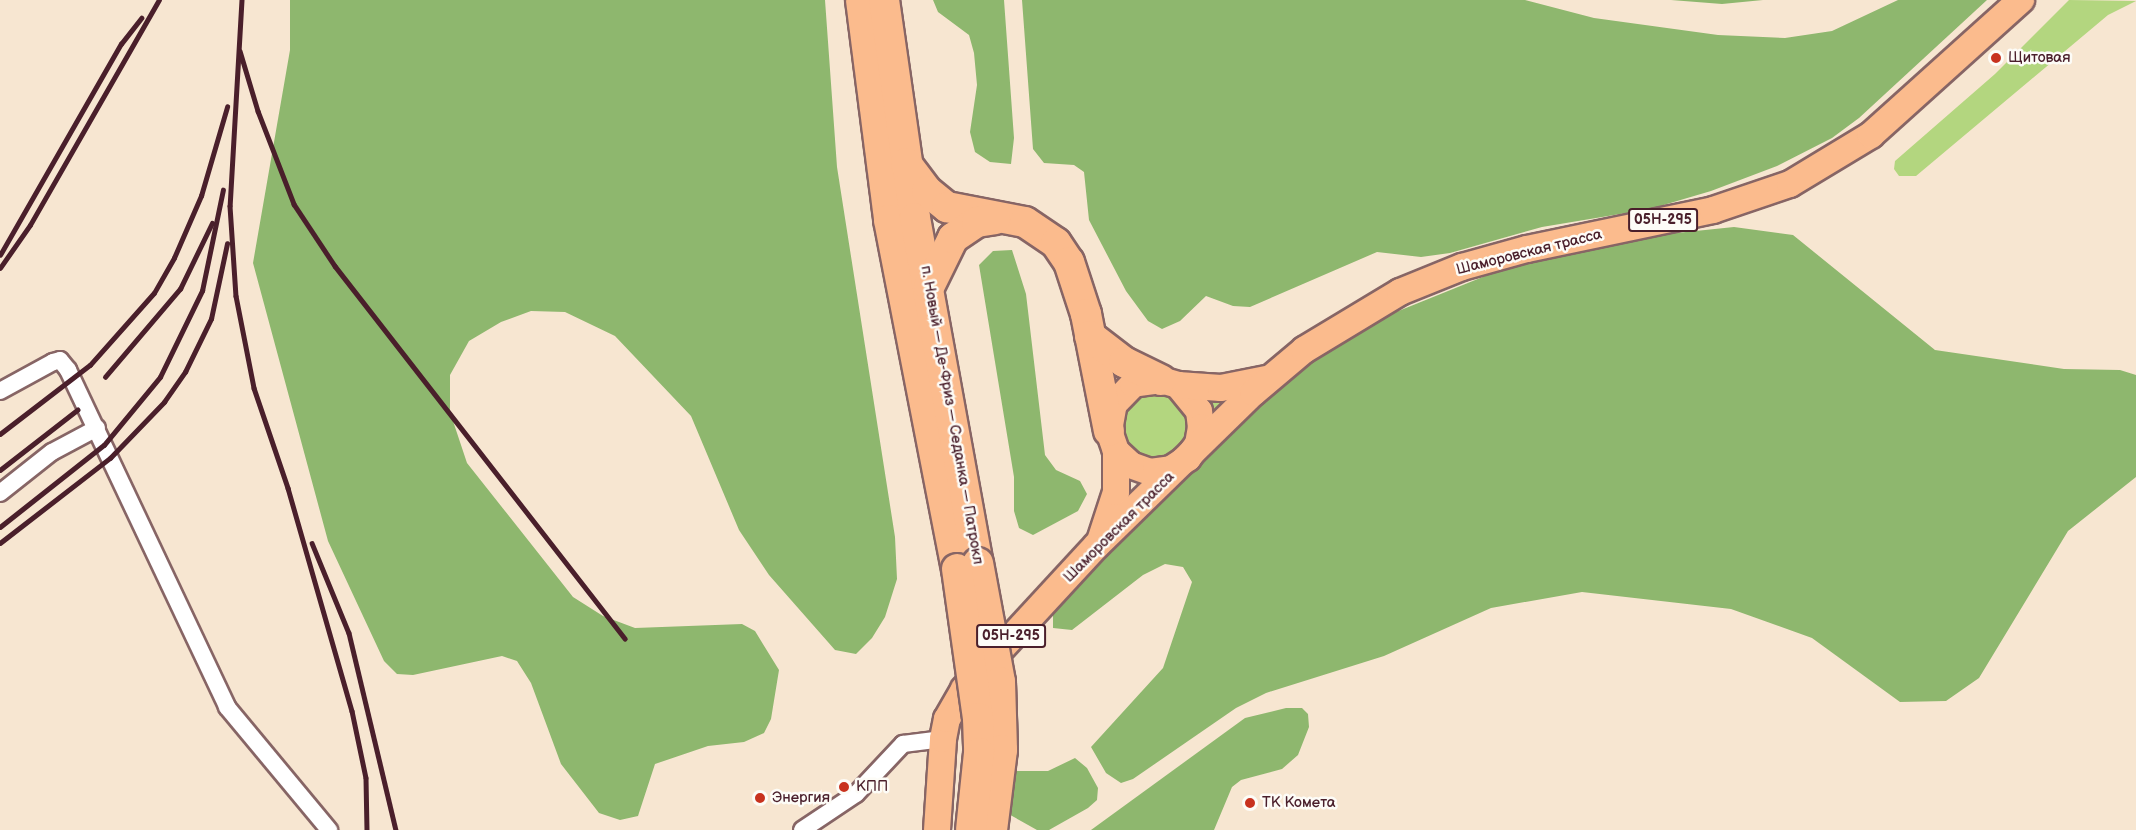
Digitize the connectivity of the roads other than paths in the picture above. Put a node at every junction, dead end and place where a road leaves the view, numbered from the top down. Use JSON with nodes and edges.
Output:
{"nodes":[{"id":1,"x":861,"y":0,"type":"edge"},
{"id":2,"x":884,"y":0,"type":"edge"},
{"id":3,"x":2021,"y":0,"type":"edge"},
{"id":4,"x":906,"y":163,"type":"junction"},
{"id":5,"x":998,"y":218,"type":"junction"},
{"id":6,"x":929,"y":287,"type":"junction"},
{"id":7,"x":1090,"y":336,"type":"junction"},
{"id":8,"x":1272,"y":378,"type":"junction"},
{"id":9,"x":1169,"y":382,"type":"junction"},
{"id":10,"x":0,"y":391,"type":"edge"},
{"id":11,"x":97,"y":428,"type":"junction"},
{"id":12,"x":1112,"y":441,"type":"junction"},
{"id":13,"x":1188,"y":458,"type":"junction"},
{"id":14,"x":0,"y":493,"type":"edge"},
{"id":15,"x":1097,"y":545,"type":"junction"},
{"id":16,"x":968,"y":566,"type":"junction"},
{"id":17,"x":943,"y":739,"type":"junction"},
{"id":18,"x":329,"y":830,"type":"edge"},
{"id":19,"x":802,"y":830,"type":"edge"},
{"id":20,"x":937,"y":830,"type":"edge"},
{"id":21,"x":971,"y":830,"type":"edge"},
{"id":22,"x":992,"y":830,"type":"edge"}],
"edges":[{"from":1,"to":16,"type":"highway","name":"п. Новый — Де-Фриз — Седанка — Патрокл"},
{"from":2,"to":4,"type":"highway","name":"п. Новый — Де-Фриз — Седанка — Патрокл"},
{"from":3,"to":8,"type":"main road","name":"Шаморовская трасса","number":"05Н-295"},
{"from":4,"to":5,"type":"highway"},
{"from":4,"to":6,"type":"highway","name":"п. Новый — Де-Фриз — Седанка — Патрокл"},
{"from":5,"to":6,"type":"highway"},
{"from":5,"to":7,"type":"highway"},
{"from":6,"to":16,"type":"highway","name":"п. Новый — Де-Фриз — Седанка — Патрокл"},
{"from":7,"to":9,"type":"highway","number":"05Н-295"},
{"from":7,"to":12,"type":"highway"},
{"from":8,"to":9,"type":"main road","number":"05Н-295"},
{"from":8,"to":13,"type":"main road","name":"Шаморовская трасса","number":"05Н-295"},
{"from":9,"to":12,"type":"main road","number":"05Н-295"},
{"from":9,"to":13,"type":"main road","number":"05Н-295"},
{"from":10,"to":11,"type":"street"},
{"from":11,"to":14,"type":"street"},
{"from":11,"to":18,"type":"street"},
{"from":12,"to":13,"type":"main road","number":"05Н-295"},
{"from":12,"to":15,"type":"main road","number":"05Н-295"},
{"from":13,"to":15,"type":"main road","name":"Шаморовская трасса","number":"05Н-295"},
{"from":15,"to":17,"type":"main road","name":"Шаморовская трасса","number":"05Н-295"},
{"from":16,"to":21,"type":"highway","name":"п. Новый — Де-Фриз — Седанка — Патрокл","bridge":true},
{"from":16,"to":22,"type":"highway","name":"п. Новый — Де-Фриз — Седанка — Патрокл","bridge":true},
{"from":17,"to":19,"type":"street"},
{"from":17,"to":20,"type":"main road","number":"05Н-295"}]}
